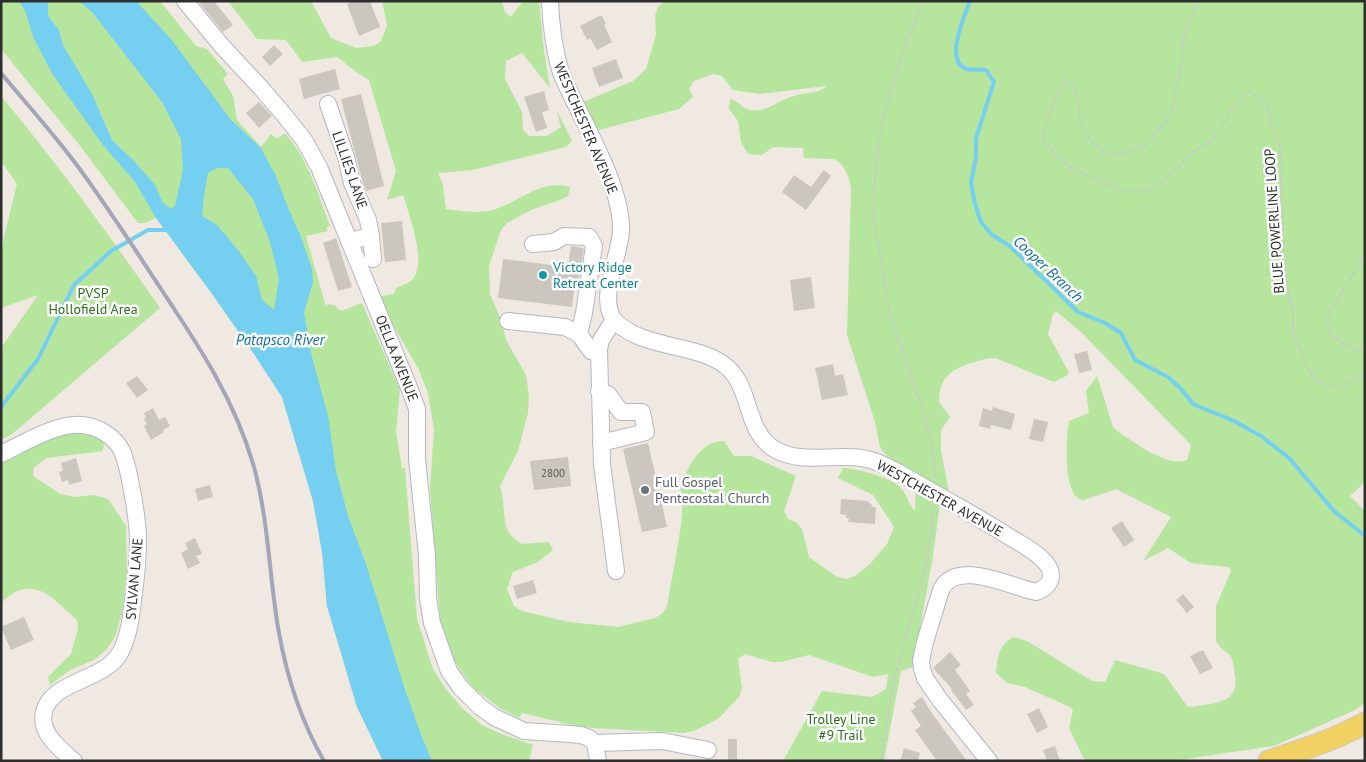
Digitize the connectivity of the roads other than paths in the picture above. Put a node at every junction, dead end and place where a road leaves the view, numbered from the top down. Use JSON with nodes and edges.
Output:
{"nodes":[{"id":1,"x":185,"y":1,"type":"edge"},
{"id":2,"x":550,"y":1,"type":"edge"},
{"id":3,"x":328,"y":104,"type":"dead end"},
{"id":4,"x":371,"y":236,"type":"junction"},
{"id":5,"x":350,"y":241,"type":"junction"},
{"id":6,"x":533,"y":244,"type":"dead end"},
{"id":7,"x":373,"y":259,"type":"dead end"},
{"id":8,"x":614,"y":320,"type":"junction"},
{"id":9,"x":508,"y":321,"type":"dead end"},
{"id":10,"x":579,"y":334,"type":"junction"},
{"id":11,"x":598,"y":349,"type":"junction"},
{"id":12,"x":599,"y":392,"type":"junction"},
{"id":13,"x":601,"y":443,"type":"junction"},
{"id":14,"x":1,"y":454,"type":"edge"},
{"id":15,"x":616,"y":571,"type":"dead end"},
{"id":16,"x":1365,"y":723,"type":"edge"},
{"id":17,"x":595,"y":743,"type":"junction"},
{"id":18,"x":708,"y":750,"type":"dead end"},
{"id":19,"x":74,"y":761,"type":"edge"},
{"id":20,"x":598,"y":761,"type":"edge"},
{"id":21,"x":989,"y":761,"type":"edge"},
{"id":22,"x":1269,"y":761,"type":"edge"}],
"edges":[{"from":1,"to":5,"type":"street","name":"OELLA AVENUE"},
{"from":2,"to":8,"type":"street","name":"WESTCHESTER AVENUE"},
{"from":3,"to":4,"type":"street","name":"LILLIES LANE"},
{"from":4,"to":5,"type":"street"},
{"from":4,"to":7,"type":"street","name":"LILLIES LANE"},
{"from":5,"to":17,"type":"street","name":"OELLA AVENUE"},
{"from":6,"to":10,"type":"street"},
{"from":8,"to":11,"type":"street"},
{"from":8,"to":21,"type":"street","name":"WESTCHESTER AVENUE","bridge":true},
{"from":9,"to":10,"type":"street"},
{"from":10,"to":11,"type":"street"},
{"from":11,"to":12,"type":"street"},
{"from":12,"to":13,"type":"street"},
{"from":12,"to":13,"type":"street"},
{"from":13,"to":15,"type":"street"},
{"from":14,"to":19,"type":"street","name":"SYLVAN LANE"},
{"from":16,"to":22,"type":"main road"},
{"from":17,"to":18,"type":"street"},
{"from":17,"to":20,"type":"street"}]}
